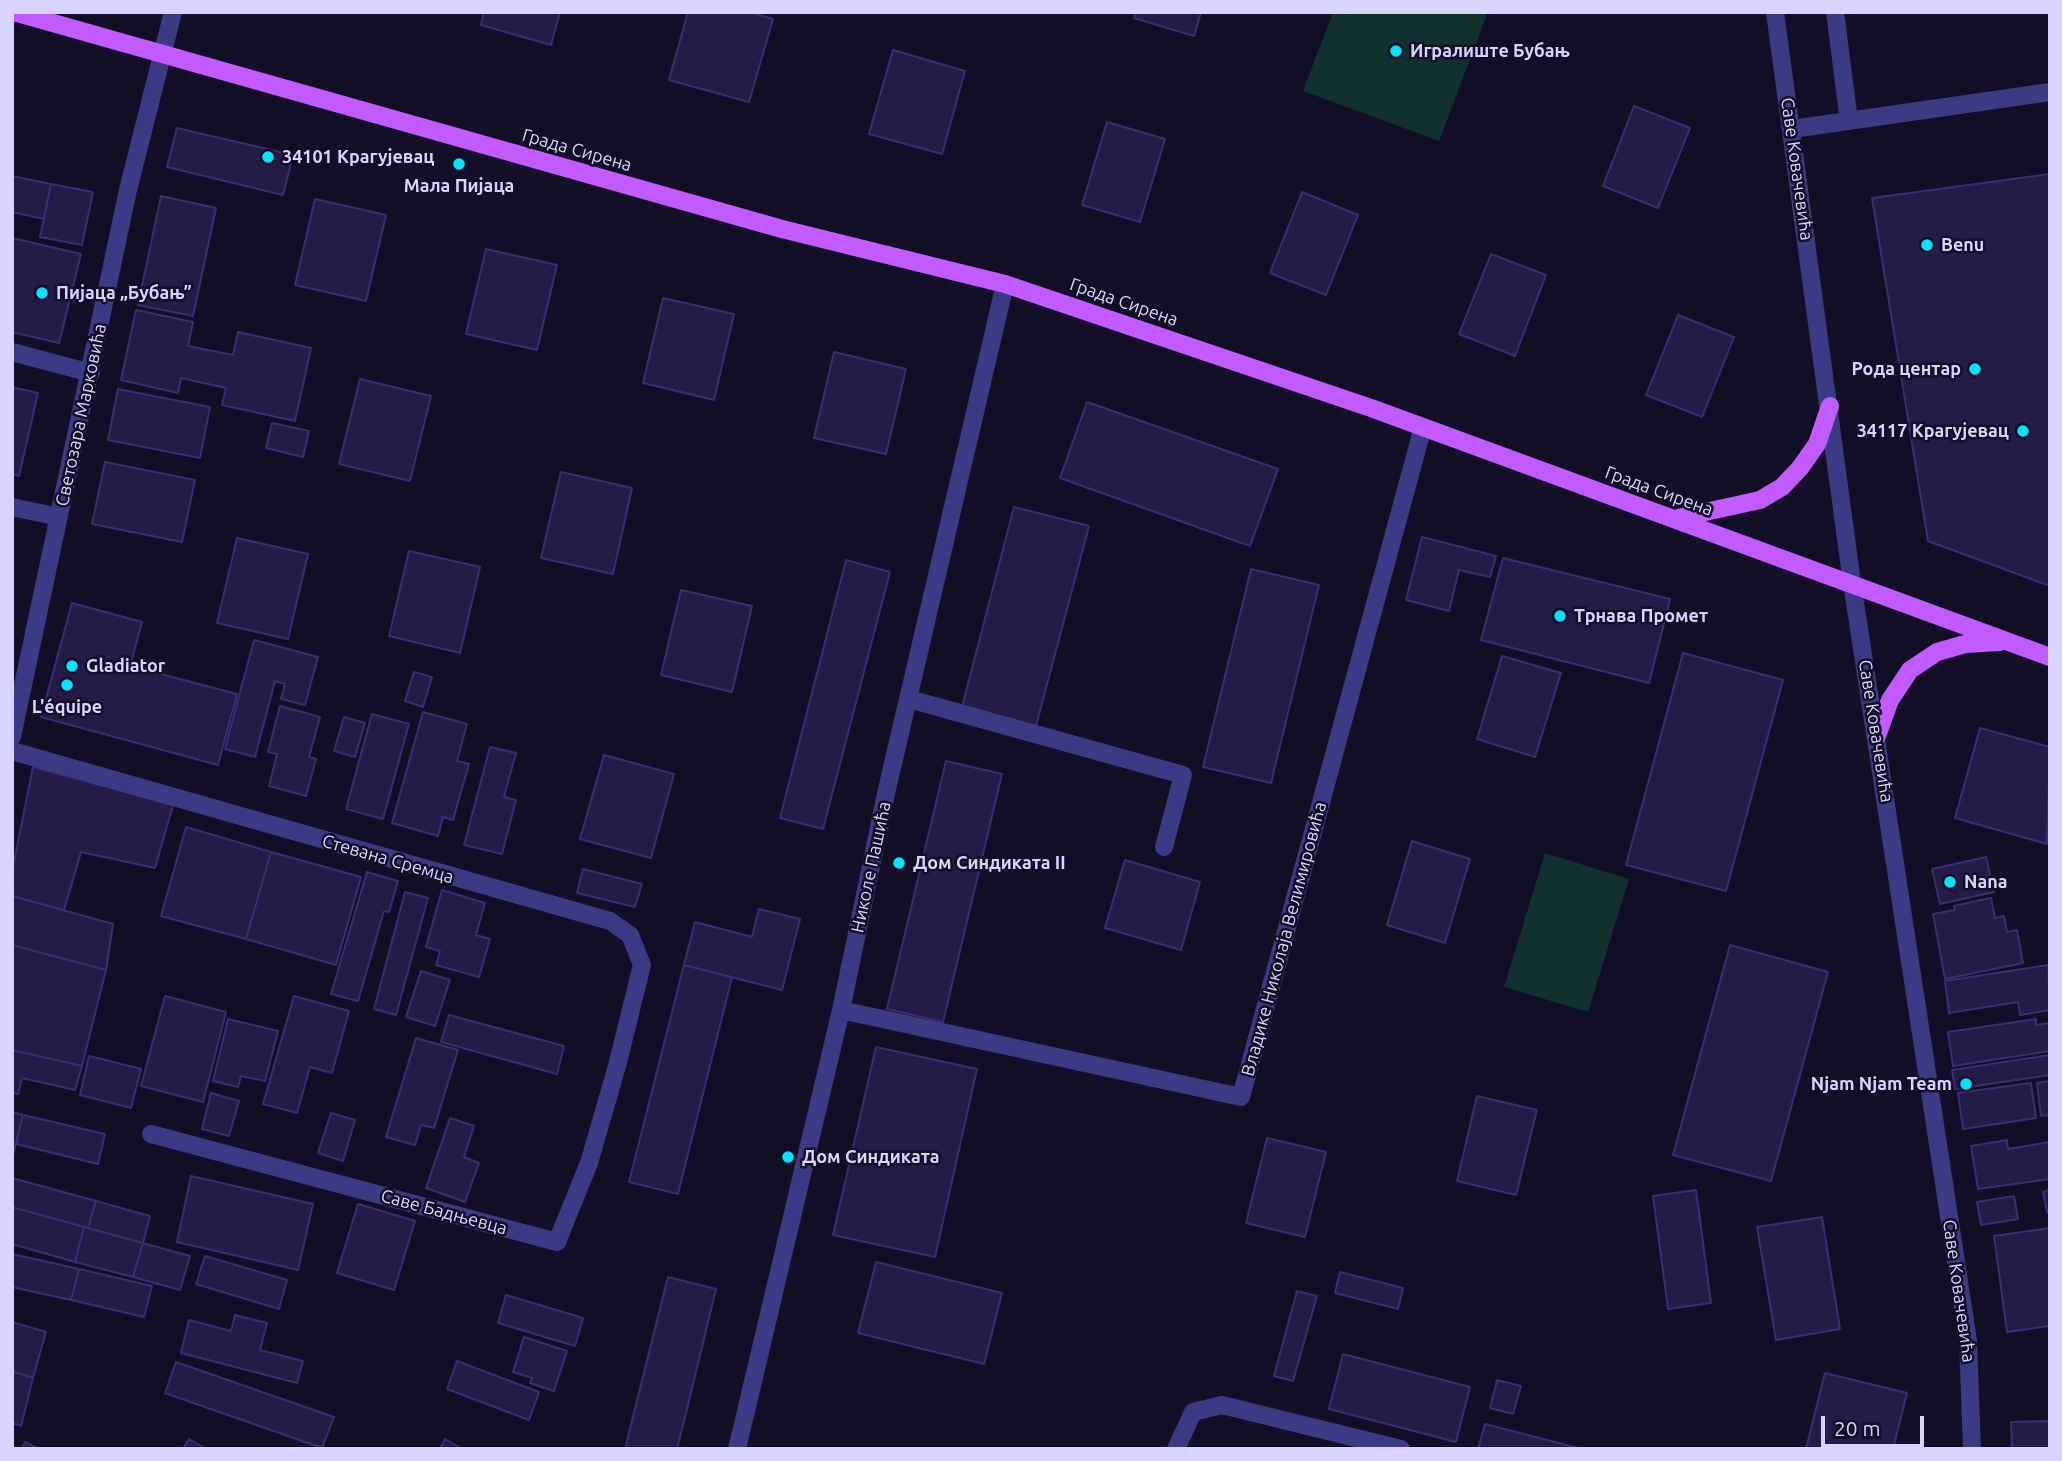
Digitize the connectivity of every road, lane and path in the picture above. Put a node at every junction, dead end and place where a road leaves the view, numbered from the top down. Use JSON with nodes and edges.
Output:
{"nodes":[{"id":1,"x":14,"y":12,"type":"edge"},
{"id":2,"x":173,"y":12,"type":"edge"},
{"id":3,"x":1775,"y":12,"type":"edge"},
{"id":4,"x":1835,"y":12,"type":"edge"},
{"id":5,"x":163,"y":56,"type":"junction"},
{"id":6,"x":2050,"y":92,"type":"edge"},
{"id":7,"x":1849,"y":121,"type":"junction"},
{"id":8,"x":1792,"y":129,"type":"junction"},
{"id":9,"x":1005,"y":284,"type":"junction"},
{"id":10,"x":12,"y":352,"type":"edge"},
{"id":11,"x":91,"y":373,"type":"junction"},
{"id":12,"x":1830,"y":406,"type":"junction"},
{"id":13,"x":1423,"y":427,"type":"junction"},
{"id":14,"x":12,"y":507,"type":"edge"},
{"id":15,"x":59,"y":517,"type":"junction"},
{"id":16,"x":1674,"y":518,"type":"junction"},
{"id":17,"x":1852,"y":583,"type":"junction"},
{"id":18,"x":2007,"y":641,"type":"junction"},
{"id":19,"x":2050,"y":657,"type":"edge"},
{"id":20,"x":909,"y":699,"type":"junction"},
{"id":21,"x":1877,"y":736,"type":"junction"},
{"id":22,"x":12,"y":737,"type":"edge"},
{"id":23,"x":12,"y":751,"type":"edge"},
{"id":24,"x":1164,"y":847,"type":"dead end"},
{"id":25,"x":841,"y":1010,"type":"junction"},
{"id":26,"x":617,"y":1066,"type":"joint"},
{"id":27,"x":151,"y":1134,"type":"dead end"},
{"id":28,"x":737,"y":1449,"type":"edge"},
{"id":29,"x":1176,"y":1449,"type":"edge"},
{"id":30,"x":1401,"y":1449,"type":"edge"},
{"id":31,"x":1972,"y":1449,"type":"edge"}],
"edges":[{"from":1,"to":5,"type":"main road","name":"Града Сирена"},
{"from":2,"to":5,"type":"street","name":"Светозара Марковића"},
{"from":3,"to":8,"type":"street","name":"Саве Ковачевића"},
{"from":4,"to":7,"type":"street"},
{"from":5,"to":9,"type":"main road","name":"Града Сирена"},
{"from":5,"to":11,"type":"street","name":"Светозара Марковића"},
{"from":6,"to":7,"type":"street"},
{"from":7,"to":8,"type":"street"},
{"from":8,"to":12,"type":"street","name":"Саве Ковачевића"},
{"from":9,"to":13,"type":"main road","name":"Града Сирена"},
{"from":9,"to":20,"type":"street","name":"Николе Пашића"},
{"from":10,"to":11,"type":"street"},
{"from":11,"to":15,"type":"street","name":"Светозара Марковића"},
{"from":12,"to":16,"type":"main road"},
{"from":12,"to":17,"type":"street","name":"Саве Ковачевића"},
{"from":13,"to":16,"type":"main road","name":"Града Сирена"},
{"from":13,"to":25,"type":"street","name":"Владике Николаја Велимировића"},
{"from":14,"to":15,"type":"street"},
{"from":15,"to":22,"type":"street","name":"Светозара Марковића"},
{"from":16,"to":17,"type":"main road","name":"Града Сирена"},
{"from":17,"to":18,"type":"main road","name":"Града Сирена"},
{"from":17,"to":21,"type":"street","name":"Саве Ковачевића"},
{"from":18,"to":19,"type":"main road","name":"Града Сирена"},
{"from":18,"to":21,"type":"main road"},
{"from":20,"to":24,"type":"street"},
{"from":20,"to":25,"type":"street","name":"Николе Пашића"},
{"from":21,"to":31,"type":"street","name":"Саве Ковачевића"},
{"from":23,"to":26,"type":"street","name":"Стевана Сремца"},
{"from":25,"to":28,"type":"street","name":"Николе Пашића"},
{"from":26,"to":27,"type":"street","name":"Саве Бадњевца"},
{"from":29,"to":30,"type":"street"}]}
